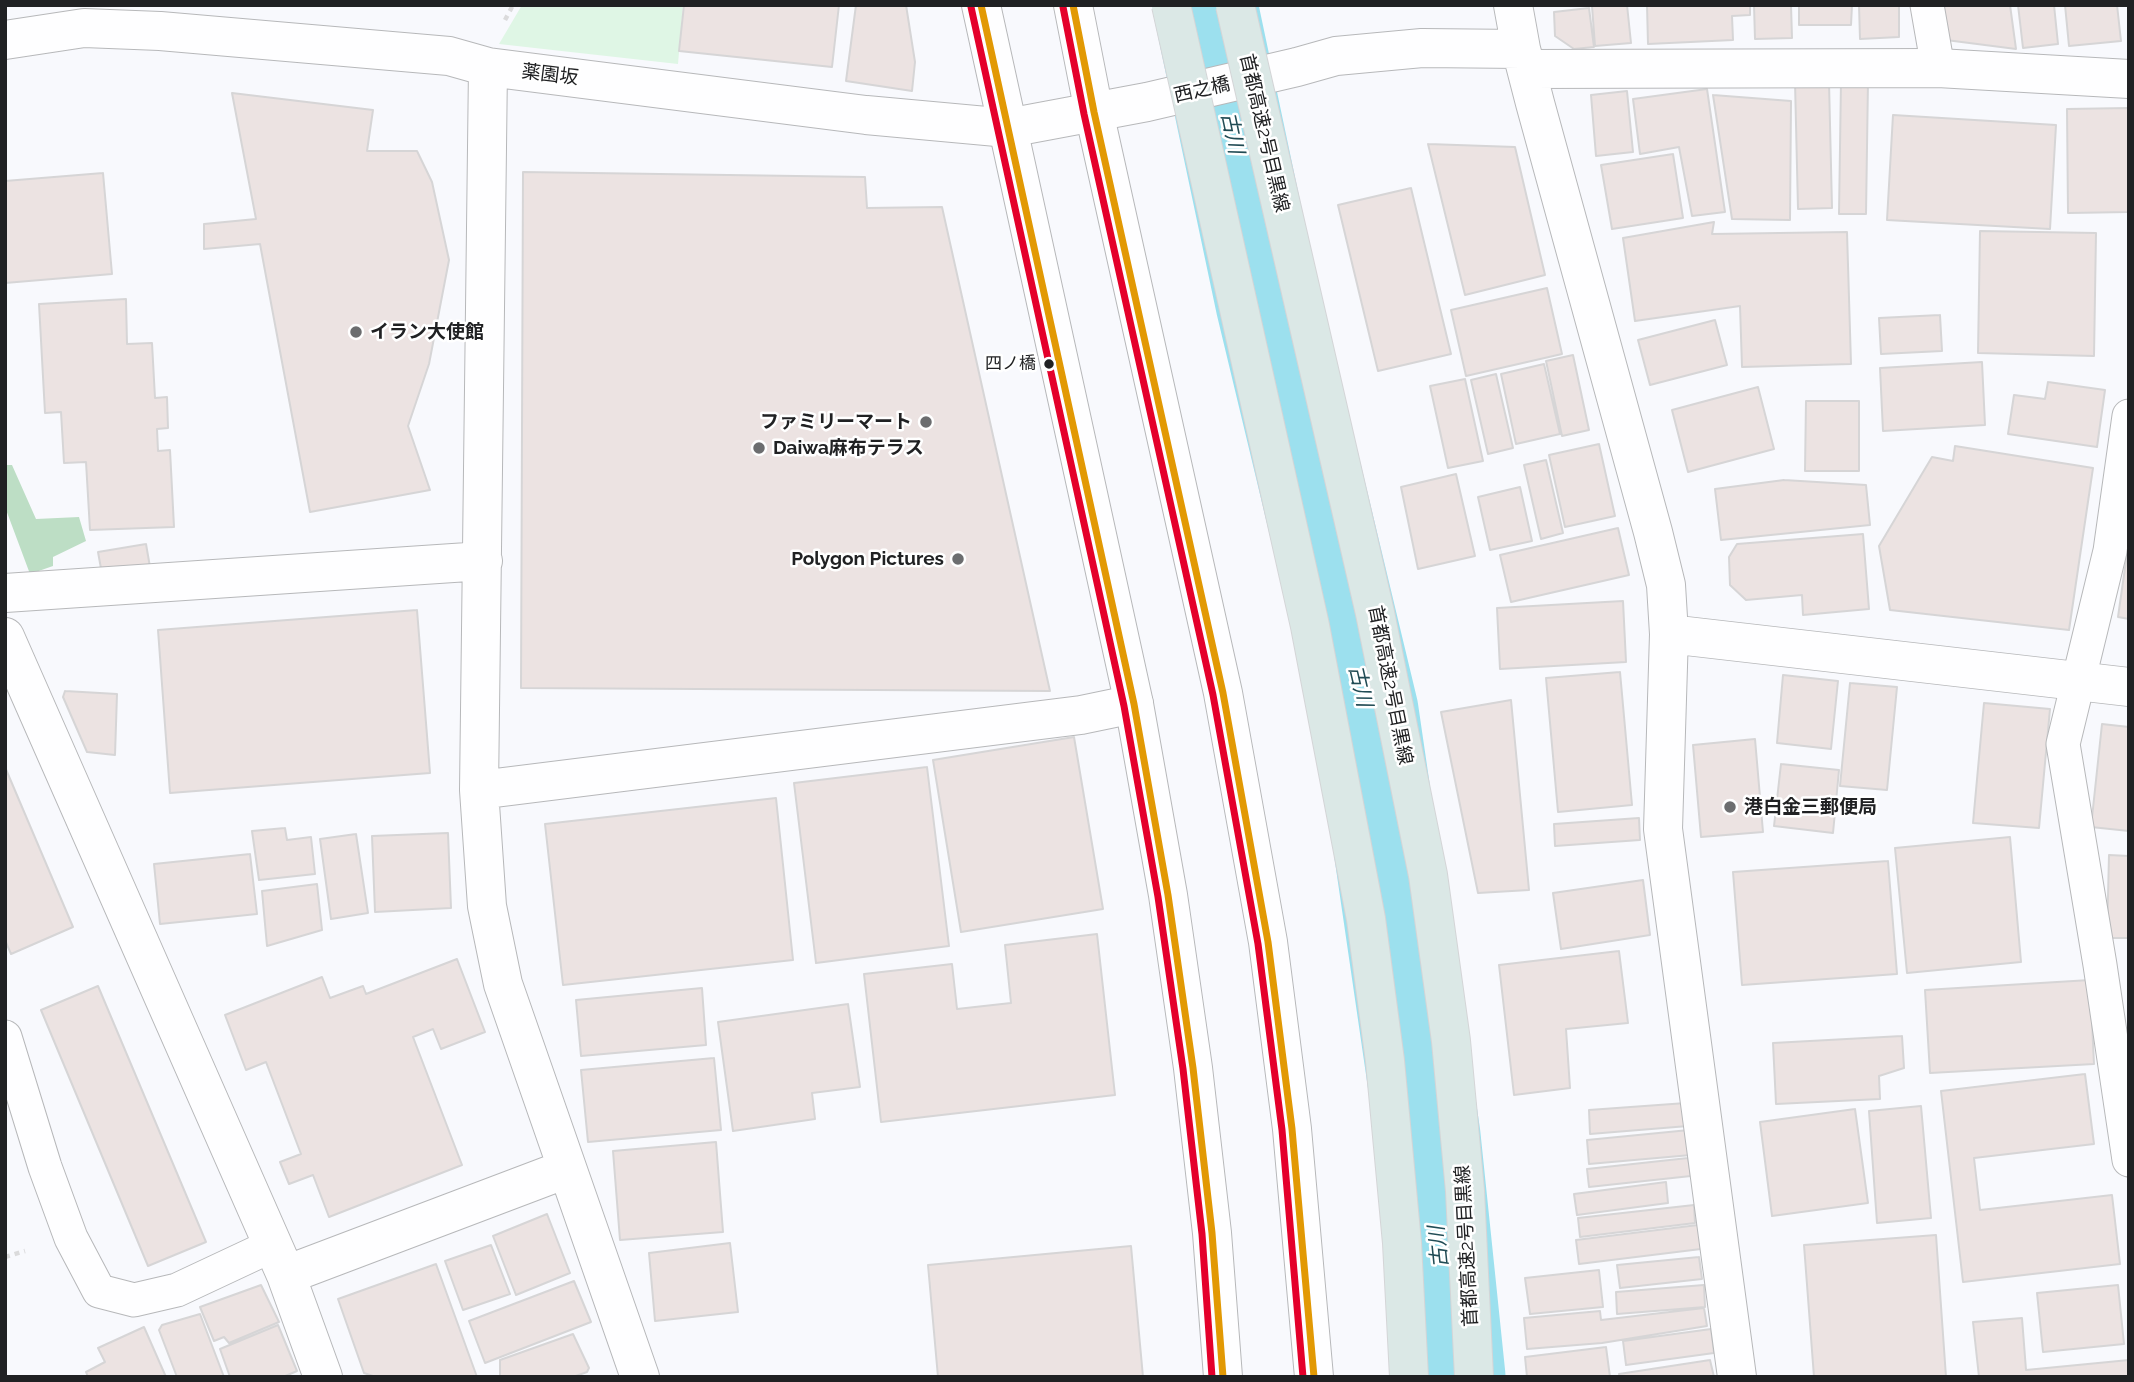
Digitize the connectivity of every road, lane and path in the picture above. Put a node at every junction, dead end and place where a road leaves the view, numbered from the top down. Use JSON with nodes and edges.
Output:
{"nodes":[{"id":1,"x":981,"y":5,"type":"edge"},
{"id":2,"x":1073,"y":5,"type":"edge"},
{"id":3,"x":1171,"y":5,"type":"edge"},
{"id":4,"x":1235,"y":5,"type":"edge"},
{"id":5,"x":1513,"y":5,"type":"edge"},
{"id":6,"x":1927,"y":5,"type":"edge"},
{"id":7,"x":5,"y":40,"type":"edge"},
{"id":8,"x":1524,"y":59,"type":"junction"},
{"id":9,"x":488,"y":67,"type":"junction"},
{"id":10,"x":1938,"y":68,"type":"junction"},
{"id":11,"x":2129,"y":79,"type":"edge"},
{"id":12,"x":1094,"y":112,"type":"junction"},
{"id":13,"x":1009,"y":128,"type":"junction"},
{"id":14,"x":2129,"y":416,"type":"edge"},
{"id":15,"x":483,"y":561,"type":"junction"},
{"id":16,"x":5,"y":593,"type":"edge"},
{"id":17,"x":1670,"y":634,"type":"junction"},
{"id":18,"x":5,"y":637,"type":"edge"},
{"id":19,"x":2079,"y":680,"type":"junction"},
{"id":20,"x":2129,"y":687,"type":"edge"},
{"id":21,"x":1133,"y":704,"type":"junction"},
{"id":22,"x":479,"y":790,"type":"junction"},
{"id":23,"x":2114,"y":964,"type":"edge"},
{"id":24,"x":5,"y":1037,"type":"edge"},
{"id":25,"x":2129,"y":1160,"type":"edge"},
{"id":26,"x":566,"y":1169,"type":"junction"},
{"id":27,"x":280,"y":1260,"type":"junction"},
{"id":28,"x":323,"y":1377,"type":"edge"},
{"id":29,"x":640,"y":1377,"type":"edge"},
{"id":30,"x":1223,"y":1377,"type":"edge"},
{"id":31,"x":1314,"y":1377,"type":"edge"},
{"id":32,"x":1409,"y":1377,"type":"edge"},
{"id":33,"x":1474,"y":1377,"type":"edge"},
{"id":34,"x":1737,"y":1377,"type":"edge"}],
"edges":[{"from":1,"to":13,"type":"street"},
{"from":2,"to":12,"type":"street"},
{"from":3,"to":32,"type":"highway","bridge":true},
{"from":4,"to":33,"type":"highway","name":"首都高速2号目黒線","bridge":true},
{"from":5,"to":8,"type":"street"},
{"from":6,"to":10,"type":"lane"},
{"from":7,"to":9,"type":"street","name":"薬園坂"},
{"from":8,"to":10,"type":"street","name":"西之橋"},
{"from":8,"to":12,"type":"street","name":"西之橋","bridge":true},
{"from":8,"to":17,"type":"street"},
{"from":9,"to":13,"type":"street","name":"薬園坂"},
{"from":9,"to":15,"type":"street"},
{"from":10,"to":11,"type":"street","name":"西之橋"},
{"from":12,"to":13,"type":"street","name":"薬園坂"},
{"from":12,"to":31,"type":"street"},
{"from":13,"to":21,"type":"street"},
{"from":14,"to":19,"type":"lane"},
{"from":15,"to":16,"type":"street"},
{"from":15,"to":22,"type":"street"},
{"from":17,"to":19,"type":"street"},
{"from":17,"to":34,"type":"street"},
{"from":18,"to":27,"type":"street"},
{"from":19,"to":20,"type":"street"},
{"from":19,"to":23,"type":"lane"},
{"from":21,"to":22,"type":"street"},
{"from":21,"to":30,"type":"street"},
{"from":22,"to":26,"type":"street"},
{"from":23,"to":25,"type":"lane"},
{"from":24,"to":27,"type":"lane"},
{"from":26,"to":27,"type":"street"},
{"from":26,"to":29,"type":"street"},
{"from":27,"to":28,"type":"street"}]}
